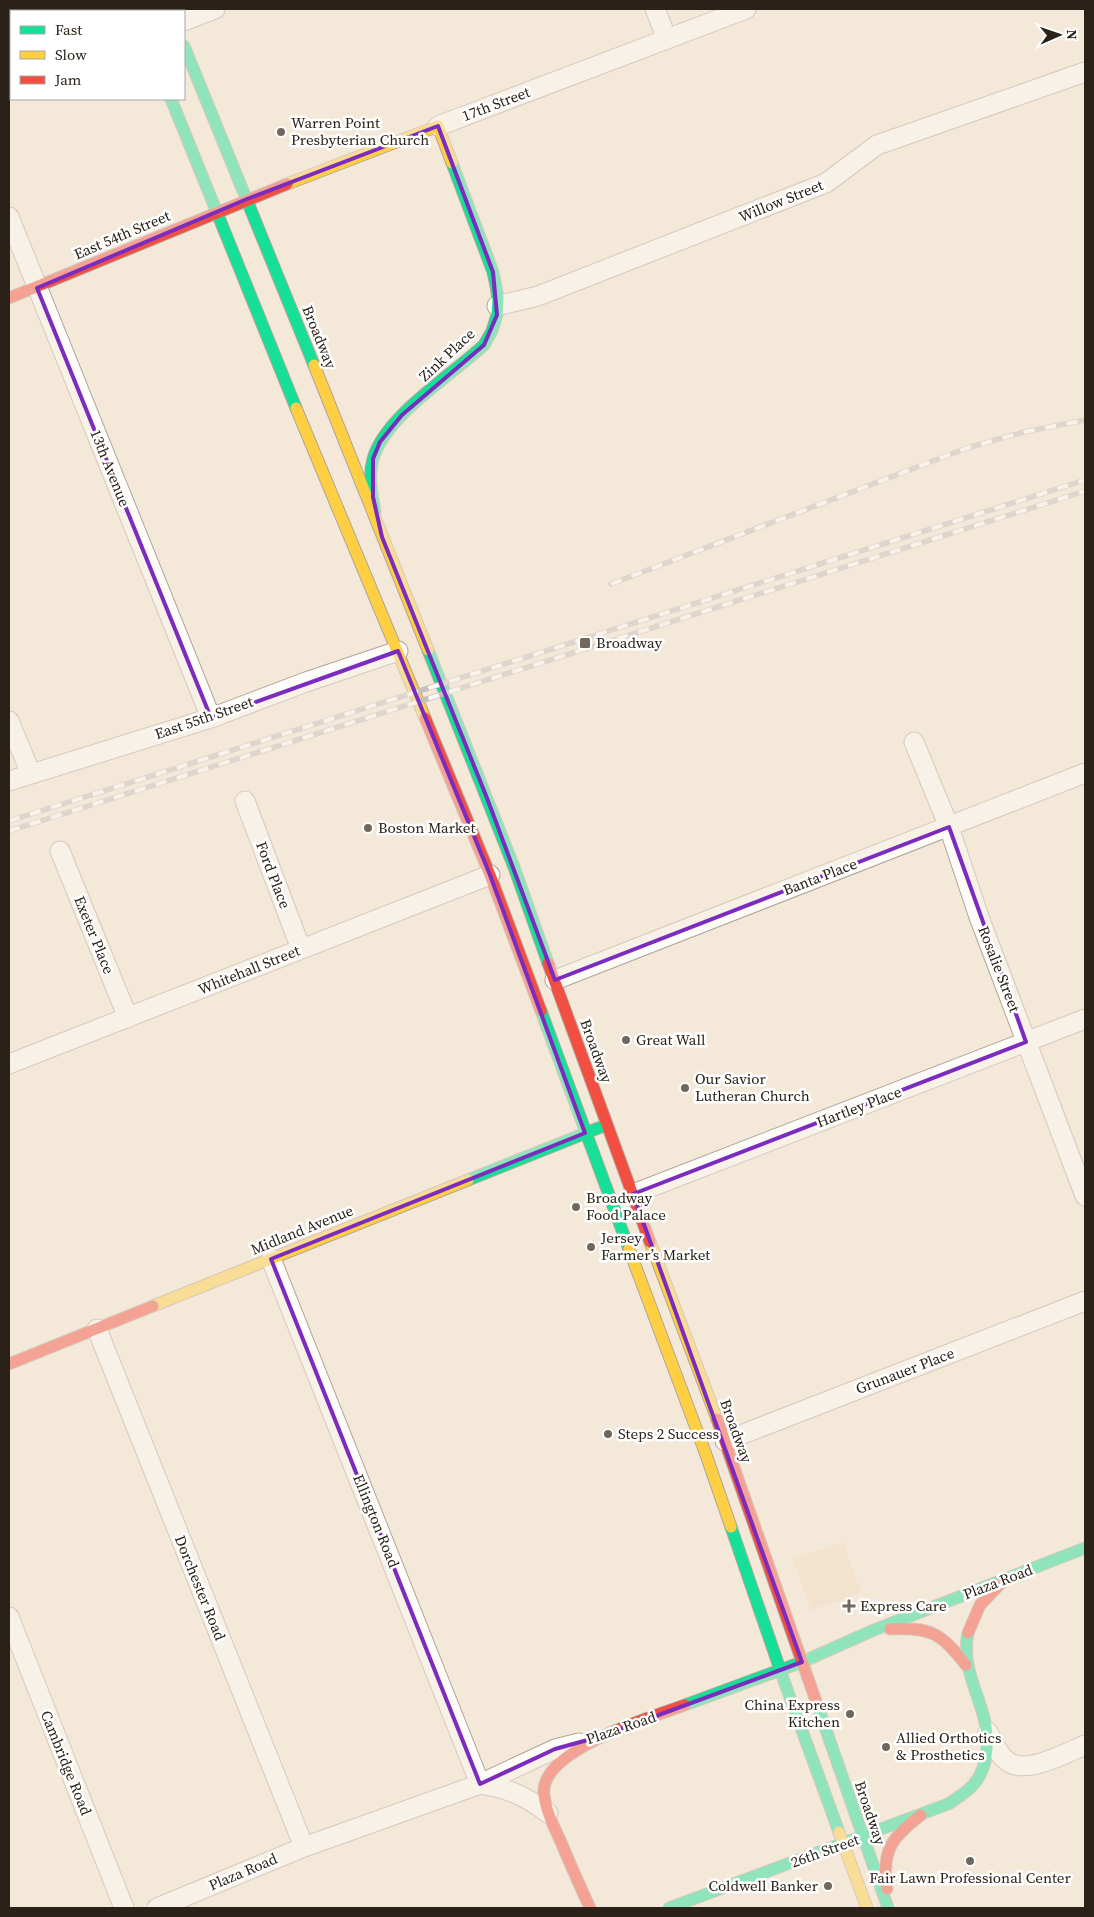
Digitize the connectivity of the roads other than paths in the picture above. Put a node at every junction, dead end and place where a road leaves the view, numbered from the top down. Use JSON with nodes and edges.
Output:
{"nodes":[{"id":1,"x":215,"y":9,"type":"edge"},
{"id":2,"x":655,"y":9,"type":"edge"},
{"id":3,"x":746,"y":9,"type":"edge"},
{"id":4,"x":185,"y":21,"type":"edge"},
{"id":5,"x":667,"y":39,"type":"junction"},
{"id":6,"x":185,"y":48,"type":"edge"},
{"id":7,"x":1085,"y":72,"type":"edge"},
{"id":8,"x":171,"y":100,"type":"edge"},
{"id":9,"x":438,"y":126,"type":"junction"},
{"id":10,"x":247,"y":199,"type":"junction"},
{"id":11,"x":216,"y":212,"type":"junction"},
{"id":12,"x":9,"y":217,"type":"edge"},
{"id":13,"x":37,"y":288,"type":"junction"},
{"id":14,"x":9,"y":298,"type":"edge"},
{"id":15,"x":498,"y":306,"type":"junction"},
{"id":16,"x":382,"y":537,"type":"junction"},
{"id":17,"x":398,"y":651,"type":"junction"},
{"id":18,"x":211,"y":718,"type":"junction"},
{"id":19,"x":9,"y":721,"type":"edge"},
{"id":20,"x":914,"y":742,"type":"dead end"},
{"id":21,"x":1085,"y":773,"type":"edge"},
{"id":22,"x":30,"y":774,"type":"junction"},
{"id":23,"x":9,"y":781,"type":"edge"},
{"id":24,"x":245,"y":801,"type":"dead end"},
{"id":25,"x":949,"y":827,"type":"junction"},
{"id":26,"x":60,"y":851,"type":"dead end"},
{"id":27,"x":490,"y":875,"type":"junction"},
{"id":28,"x":301,"y":949,"type":"junction"},
{"id":29,"x":554,"y":980,"type":"junction"},
{"id":30,"x":128,"y":1018,"type":"junction"},
{"id":31,"x":1085,"y":1019,"type":"edge"},
{"id":32,"x":1026,"y":1042,"type":"junction"},
{"id":33,"x":9,"y":1064,"type":"edge"},
{"id":34,"x":606,"y":1125,"type":"junction"},
{"id":35,"x":586,"y":1133,"type":"junction"},
{"id":36,"x":633,"y":1194,"type":"junction"},
{"id":37,"x":1085,"y":1196,"type":"edge"},
{"id":38,"x":271,"y":1259,"type":"junction"},
{"id":39,"x":1085,"y":1301,"type":"edge"},
{"id":40,"x":97,"y":1329,"type":"junction"},
{"id":41,"x":9,"y":1364,"type":"edge"},
{"id":42,"x":725,"y":1441,"type":"junction"},
{"id":43,"x":1085,"y":1548,"type":"edge"},
{"id":44,"x":1007,"y":1578,"type":"junction"},
{"id":45,"x":9,"y":1617,"type":"edge"},
{"id":46,"x":874,"y":1630,"type":"junction"},
{"id":47,"x":802,"y":1662,"type":"junction"},
{"id":48,"x":966,"y":1664,"type":"junction"},
{"id":49,"x":780,"y":1670,"type":"junction"},
{"id":50,"x":986,"y":1728,"type":"junction"},
{"id":51,"x":602,"y":1736,"type":"junction"},
{"id":52,"x":1085,"y":1746,"type":"edge"},
{"id":53,"x":480,"y":1784,"type":"junction"},
{"id":54,"x":548,"y":1813,"type":"junction"},
{"id":55,"x":921,"y":1815,"type":"junction"},
{"id":56,"x":862,"y":1838,"type":"junction"},
{"id":57,"x":843,"y":1843,"type":"junction"},
{"id":58,"x":304,"y":1847,"type":"junction"},
{"id":59,"x":124,"y":1908,"type":"edge"},
{"id":60,"x":157,"y":1908,"type":"edge"},
{"id":61,"x":590,"y":1908,"type":"edge"},
{"id":62,"x":669,"y":1908,"type":"edge"},
{"id":63,"x":867,"y":1908,"type":"edge"},
{"id":64,"x":889,"y":1908,"type":"edge"}],
"edges":[{"from":1,"to":4,"type":"street"},
{"from":2,"to":5,"type":"street"},
{"from":3,"to":5,"type":"street","name":"17th Street"},
{"from":5,"to":9,"type":"street","name":"17th Street"},
{"from":6,"to":10,"type":"main road","name":"Broadway"},
{"from":7,"to":15,"type":"street","name":"Willow Street"},
{"from":8,"to":11,"type":"main road"},
{"from":9,"to":10,"type":"main road","name":"17th Street"},
{"from":9,"to":15,"type":"main road","name":"Zink Place"},
{"from":10,"to":11,"type":"main road","name":"East 54th Street"},
{"from":10,"to":16,"type":"main road","name":"Broadway"},
{"from":11,"to":13,"type":"main road","name":"East 54th Street"},
{"from":11,"to":17,"type":"main road"},
{"from":12,"to":13,"type":"street","name":"13th Avenue"},
{"from":13,"to":14,"type":"main road","name":"East 54th Street"},
{"from":13,"to":18,"type":"street","name":"13th Avenue"},
{"from":15,"to":16,"type":"main road","name":"Zink Place"},
{"from":16,"to":29,"type":"main road","name":"Broadway"},
{"from":17,"to":18,"type":"street","name":"East 55th Street"},
{"from":17,"to":27,"type":"main road"},
{"from":18,"to":22,"type":"street","name":"East 55th Street"},
{"from":19,"to":22,"type":"street"},
{"from":20,"to":25,"type":"street","name":"Rosalie Street"},
{"from":21,"to":25,"type":"street","name":"Banta Place"},
{"from":22,"to":23,"type":"street","name":"East 55th Street"},
{"from":24,"to":28,"type":"street","name":"Ford Place"},
{"from":25,"to":29,"type":"street","name":"Banta Place"},
{"from":25,"to":32,"type":"street","name":"Rosalie Street"},
{"from":26,"to":30,"type":"street","name":"Exeter Place"},
{"from":27,"to":28,"type":"street","name":"Whitehall Street"},
{"from":27,"to":35,"type":"main road"},
{"from":28,"to":30,"type":"street","name":"Whitehall Street"},
{"from":29,"to":34,"type":"main road","name":"Broadway"},
{"from":30,"to":33,"type":"street","name":"Whitehall Street"},
{"from":31,"to":32,"type":"street","name":"Hartley Place"},
{"from":32,"to":36,"type":"street","name":"Hartley Place"},
{"from":32,"to":37,"type":"street","name":"Rosalie Street"},
{"from":34,"to":35,"type":"main road","name":"Midland Avenue"},
{"from":34,"to":36,"type":"main road","name":"Broadway"},
{"from":35,"to":38,"type":"main road","name":"Midland Avenue"},
{"from":35,"to":49,"type":"main road"},
{"from":36,"to":42,"type":"main road","name":"Broadway"},
{"from":38,"to":40,"type":"main road","name":"Midland Avenue"},
{"from":38,"to":53,"type":"street","name":"Ellington Road"},
{"from":39,"to":42,"type":"street","name":"Grunauer Place"},
{"from":40,"to":41,"type":"main road","name":"Midland Avenue"},
{"from":40,"to":58,"type":"street","name":"Dorchester Road"},
{"from":42,"to":47,"type":"main road","name":"Broadway"},
{"from":43,"to":44,"type":"main road","name":"Plaza Road"},
{"from":44,"to":46,"type":"main road","name":"Plaza Road"},
{"from":44,"to":48,"type":"main road"},
{"from":45,"to":59,"type":"street","name":"Cambridge Road"},
{"from":46,"to":47,"type":"main road","name":"Plaza Road"},
{"from":46,"to":48,"type":"main road"},
{"from":47,"to":49,"type":"main road","name":"Plaza Road"},
{"from":47,"to":56,"type":"main road","name":"Broadway"},
{"from":48,"to":50,"type":"main road","name":"26th Street"},
{"from":49,"to":51,"type":"main road","name":"Plaza Road"},
{"from":49,"to":57,"type":"main road"},
{"from":50,"to":52,"type":"street"},
{"from":50,"to":55,"type":"main road","name":"26th Street"},
{"from":51,"to":53,"type":"street","name":"Plaza Road"},
{"from":51,"to":54,"type":"main road"},
{"from":53,"to":54,"type":"street"},
{"from":53,"to":58,"type":"street","name":"Plaza Road"},
{"from":54,"to":61,"type":"main road"},
{"from":55,"to":56,"type":"main road","name":"26th Street"},
{"from":55,"to":64,"type":"main road"},
{"from":56,"to":57,"type":"main road","name":"26th Street"},
{"from":56,"to":64,"type":"main road","name":"Broadway"},
{"from":57,"to":62,"type":"main road","name":"26th Street"},
{"from":57,"to":63,"type":"main road"},
{"from":58,"to":60,"type":"street","name":"Plaza Road"}]}
